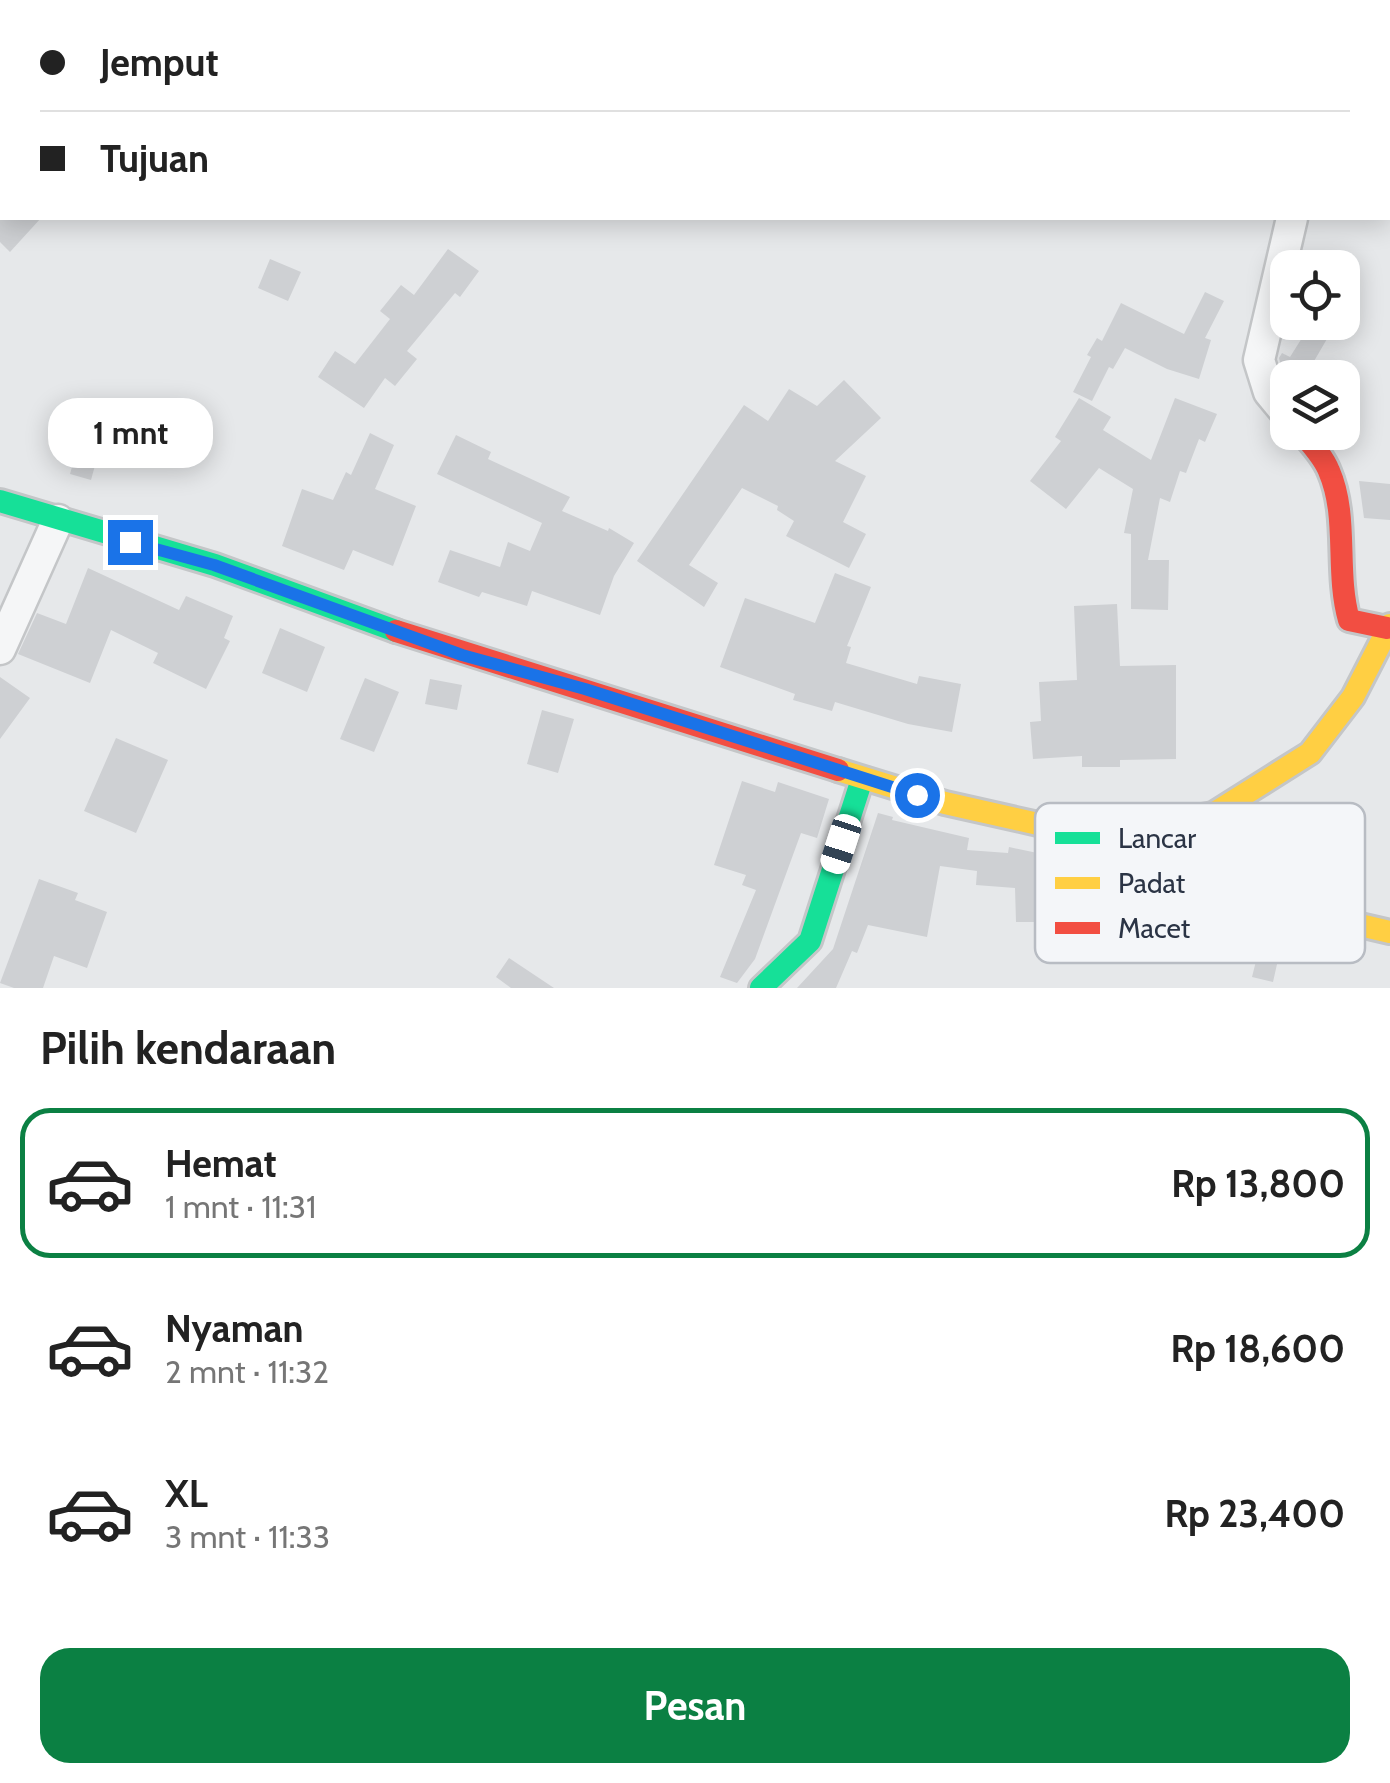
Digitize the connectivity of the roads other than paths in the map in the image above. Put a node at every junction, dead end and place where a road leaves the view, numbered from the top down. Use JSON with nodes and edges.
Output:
{"nodes":[{"id":1,"x":1292,"y":220,"type":"edge"},
{"id":2,"x":1270,"y":393,"type":"edge"},
{"id":3,"x":1316,"y":450,"type":"edge"},
{"id":4,"x":0,"y":502,"type":"edge"},
{"id":5,"x":58,"y":520,"type":"junction"},
{"id":6,"x":1388,"y":627,"type":"edge"},
{"id":7,"x":0,"y":649,"type":"edge"},
{"id":8,"x":862,"y":779,"type":"junction"},
{"id":9,"x":1230,"y":803,"type":"edge"},
{"id":10,"x":1035,"y":823,"type":"edge"},
{"id":11,"x":1365,"y":926,"type":"edge"},
{"id":12,"x":1390,"y":932,"type":"edge"},
{"id":13,"x":760,"y":988,"type":"edge"}],
"edges":[{"from":1,"to":2,"type":"street"},
{"from":3,"to":6,"type":"main road"},
{"from":4,"to":5,"type":"main road"},
{"from":5,"to":7,"type":"street"},
{"from":5,"to":8,"type":"main road"},
{"from":6,"to":9,"type":"main road"},
{"from":8,"to":10,"type":"main road"},
{"from":8,"to":13,"type":"main road"},
{"from":11,"to":12,"type":"main road"}]}
